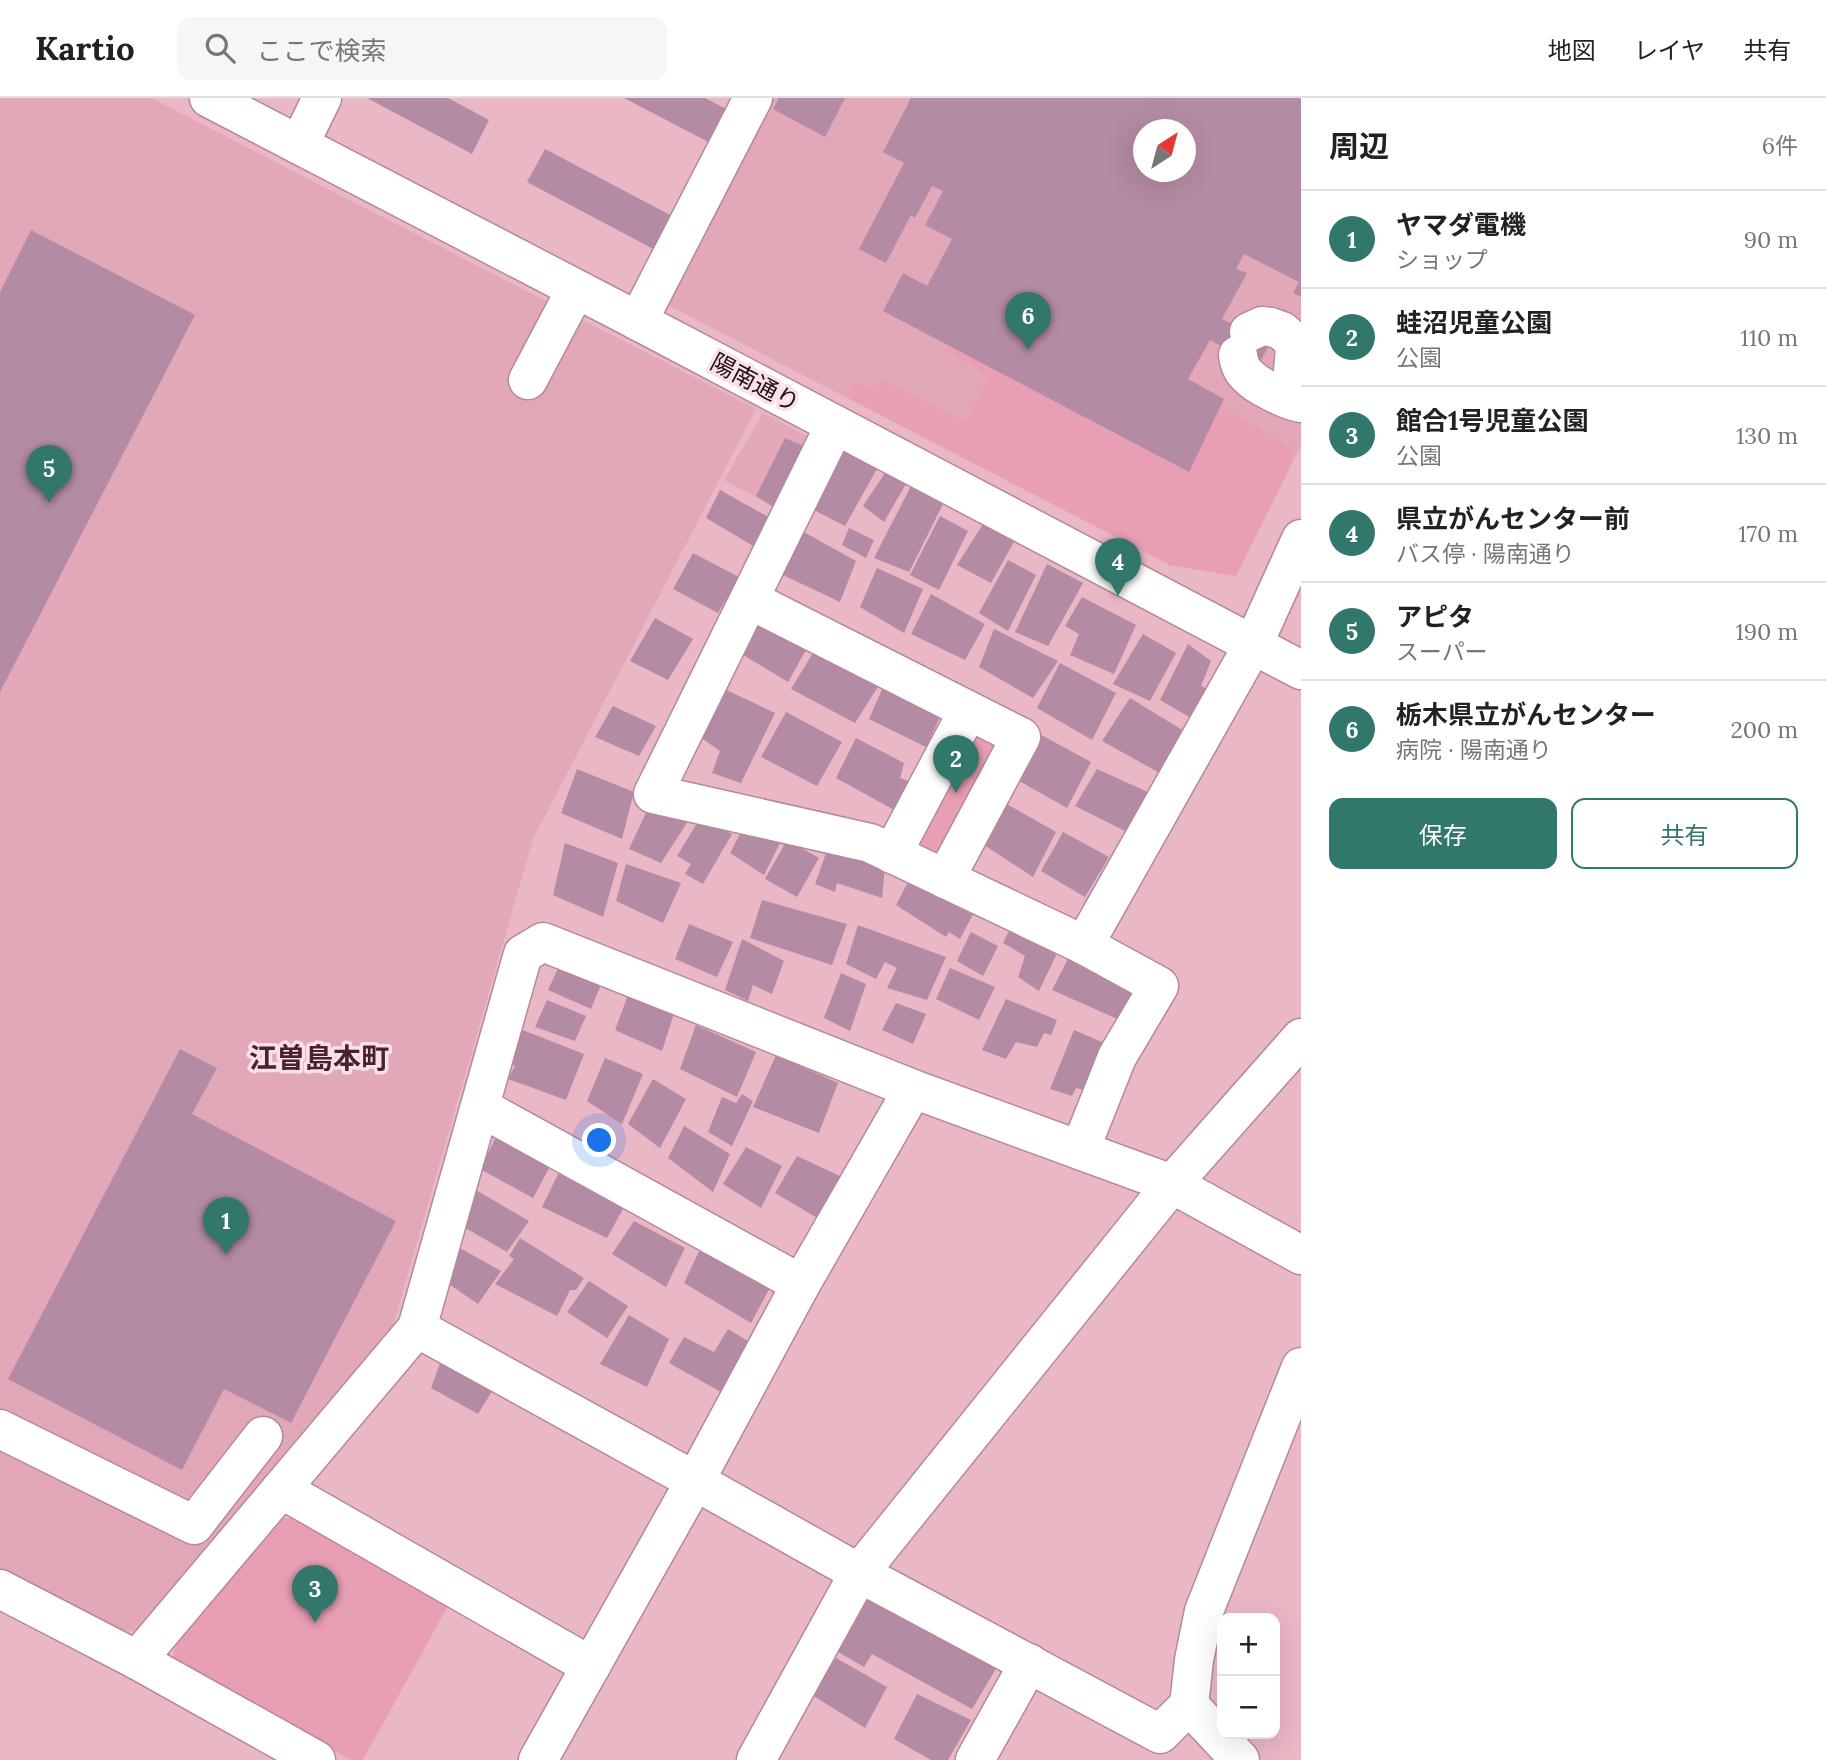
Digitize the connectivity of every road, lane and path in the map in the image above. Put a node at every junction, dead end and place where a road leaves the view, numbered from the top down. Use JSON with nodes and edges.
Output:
{"nodes":[{"id":1,"x":209,"y":98,"type":"edge"},
{"id":2,"x":322,"y":98,"type":"edge"},
{"id":3,"x":753,"y":98,"type":"edge"},
{"id":4,"x":299,"y":145,"type":"junction"},
{"id":5,"x":576,"y":289,"type":"junction"},
{"id":6,"x":638,"y":321,"type":"junction"},
{"id":7,"x":528,"y":380,"type":"dead end"},
{"id":8,"x":1301,"y":387,"type":"edge"},
{"id":9,"x":1301,"y":403,"type":"edge"},
{"id":10,"x":835,"y":425,"type":"junction"},
{"id":11,"x":1301,"y":539,"type":"edge"},
{"id":12,"x":750,"y":600,"type":"junction"},
{"id":13,"x":1252,"y":645,"type":"junction"},
{"id":14,"x":1301,"y":670,"type":"edge"},
{"id":15,"x":968,"y":711,"type":"junction"},
{"id":16,"x":891,"y":853,"type":"junction"},
{"id":17,"x":945,"y":879,"type":"junction"},
{"id":18,"x":1084,"y":945,"type":"junction"},
{"id":19,"x":1301,"y":1038,"type":"edge"},
{"id":20,"x":913,"y":1089,"type":"junction"},
{"id":21,"x":480,"y":1107,"type":"junction"},
{"id":22,"x":1080,"y":1150,"type":"junction"},
{"id":23,"x":1172,"y":1184,"type":"junction"},
{"id":24,"x":1301,"y":1255,"type":"edge"},
{"id":25,"x":801,"y":1284,"type":"junction"},
{"id":26,"x":417,"y":1328,"type":"junction"},
{"id":27,"x":1301,"y":1367,"type":"edge"},
{"id":28,"x":0,"y":1429,"type":"edge"},
{"id":29,"x":263,"y":1436,"type":"dead end"},
{"id":30,"x":695,"y":1481,"type":"junction"},
{"id":31,"x":281,"y":1489,"type":"junction"},
{"id":32,"x":859,"y":1573,"type":"junction"},
{"id":33,"x":0,"y":1590,"type":"edge"},
{"id":34,"x":136,"y":1660,"type":"junction"},
{"id":35,"x":1029,"y":1663,"type":"junction"},
{"id":36,"x":591,"y":1666,"type":"junction"},
{"id":37,"x":1189,"y":1705,"type":"junction"},
{"id":38,"x":316,"y":1760,"type":"edge"},
{"id":39,"x":538,"y":1760,"type":"edge"},
{"id":40,"x":756,"y":1760,"type":"edge"},
{"id":41,"x":975,"y":1760,"type":"edge"},
{"id":42,"x":1240,"y":1760,"type":"edge"}],
"edges":[{"from":1,"to":4,"type":"street","name":"陽南通り"},
{"from":2,"to":4,"type":"street"},
{"from":3,"to":6,"type":"street"},
{"from":4,"to":5,"type":"street","name":"陽南通り"},
{"from":5,"to":6,"type":"street","name":"陽南通り"},
{"from":5,"to":7,"type":"street"},
{"from":6,"to":10,"type":"street","name":"陽南通り"},
{"from":8,"to":9,"type":"street"},
{"from":10,"to":12,"type":"street"},
{"from":10,"to":13,"type":"street","name":"陽南通り"},
{"from":11,"to":13,"type":"street"},
{"from":12,"to":15,"type":"street"},
{"from":12,"to":16,"type":"street"},
{"from":13,"to":14,"type":"street","name":"陽南通り"},
{"from":13,"to":18,"type":"street"},
{"from":15,"to":16,"type":"street"},
{"from":15,"to":17,"type":"street"},
{"from":16,"to":17,"type":"street"},
{"from":17,"to":18,"type":"street"},
{"from":18,"to":22,"type":"street"},
{"from":19,"to":23,"type":"street"},
{"from":20,"to":21,"type":"street"},
{"from":20,"to":22,"type":"street"},
{"from":20,"to":25,"type":"street"},
{"from":21,"to":25,"type":"street"},
{"from":21,"to":26,"type":"street"},
{"from":22,"to":23,"type":"street"},
{"from":23,"to":24,"type":"street"},
{"from":23,"to":32,"type":"street"},
{"from":25,"to":30,"type":"street"},
{"from":26,"to":30,"type":"street"},
{"from":26,"to":31,"type":"street"},
{"from":27,"to":37,"type":"street"},
{"from":28,"to":29,"type":"street"},
{"from":30,"to":32,"type":"street"},
{"from":30,"to":36,"type":"street"},
{"from":31,"to":34,"type":"street"},
{"from":31,"to":36,"type":"street"},
{"from":32,"to":35,"type":"street"},
{"from":32,"to":40,"type":"street"},
{"from":33,"to":34,"type":"street"},
{"from":34,"to":38,"type":"street"},
{"from":35,"to":37,"type":"street"},
{"from":35,"to":41,"type":"street"},
{"from":36,"to":39,"type":"street"},
{"from":37,"to":42,"type":"street"}]}
